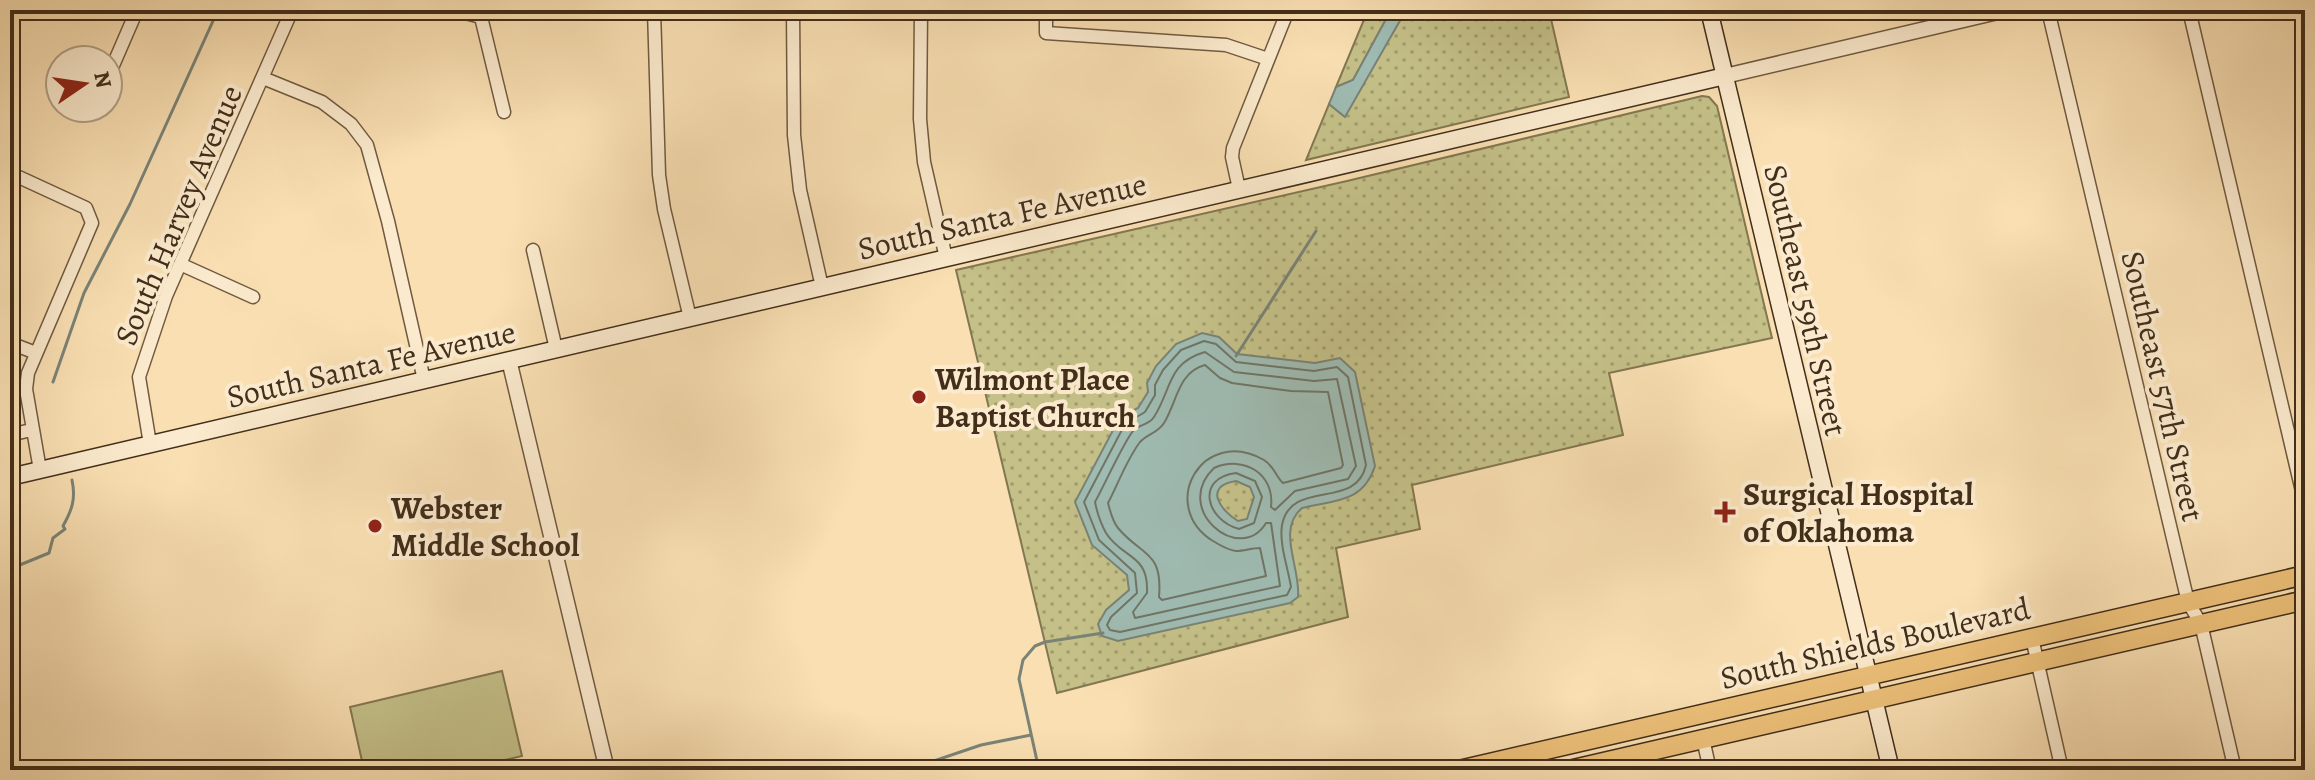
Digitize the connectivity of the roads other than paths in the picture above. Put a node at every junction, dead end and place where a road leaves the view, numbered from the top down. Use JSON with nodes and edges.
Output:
{"nodes":[{"id":1,"x":137,"y":10,"type":"edge"},
{"id":2,"x":292,"y":10,"type":"edge"},
{"id":3,"x":453,"y":10,"type":"edge"},
{"id":4,"x":654,"y":10,"type":"edge"},
{"id":5,"x":793,"y":10,"type":"edge"},
{"id":6,"x":921,"y":10,"type":"edge"},
{"id":7,"x":1046,"y":10,"type":"edge"},
{"id":8,"x":1288,"y":10,"type":"edge"},
{"id":9,"x":1709,"y":10,"type":"edge"},
{"id":10,"x":2006,"y":10,"type":"edge"},
{"id":11,"x":2048,"y":10,"type":"edge"},
{"id":12,"x":2189,"y":10,"type":"edge"},
{"id":13,"x":487,"y":13,"type":"edge"},
{"id":14,"x":122,"y":44,"type":"edge"},
{"id":15,"x":1268,"y":59,"type":"junction"},
{"id":16,"x":1725,"y":76,"type":"junction"},
{"id":17,"x":263,"y":78,"type":"junction"},
{"id":18,"x":504,"y":112,"type":"dead end"},
{"id":19,"x":10,"y":173,"type":"edge"},
{"id":20,"x":1239,"y":189,"type":"junction"},
{"id":21,"x":533,"y":250,"type":"dead end"},
{"id":22,"x":946,"y":258,"type":"junction"},
{"id":23,"x":180,"y":264,"type":"junction"},
{"id":24,"x":822,"y":287,"type":"junction"},
{"id":25,"x":253,"y":297,"type":"dead end"},
{"id":26,"x":690,"y":318,"type":"junction"},
{"id":27,"x":10,"y":343,"type":"edge"},
{"id":28,"x":556,"y":349,"type":"junction"},
{"id":29,"x":36,"y":353,"type":"junction"},
{"id":30,"x":509,"y":360,"type":"junction"},
{"id":31,"x":424,"y":380,"type":"junction"},
{"id":32,"x":31,"y":430,"type":"junction"},
{"id":33,"x":10,"y":435,"type":"edge"},
{"id":34,"x":150,"y":444,"type":"junction"},
{"id":35,"x":40,"y":470,"type":"junction"},
{"id":36,"x":10,"y":477,"type":"edge"},
{"id":37,"x":2305,"y":504,"type":"edge"},
{"id":38,"x":2305,"y":575,"type":"edge"},
{"id":39,"x":2305,"y":600,"type":"edge"},
{"id":40,"x":2188,"y":602,"type":"junction"},
{"id":41,"x":2201,"y":624,"type":"junction"},
{"id":42,"x":2032,"y":638,"type":"junction"},
{"id":43,"x":2038,"y":661,"type":"junction"},
{"id":44,"x":1867,"y":676,"type":"junction"},
{"id":45,"x":1874,"y":699,"type":"junction"},
{"id":46,"x":1703,"y":739,"type":"junction"},
{"id":47,"x":1561,"y":746,"type":"junction"},
{"id":48,"x":607,"y":770,"type":"edge"},
{"id":49,"x":1459,"y":770,"type":"edge"},
{"id":50,"x":1568,"y":770,"type":"edge"},
{"id":51,"x":1710,"y":770,"type":"edge"},
{"id":52,"x":1891,"y":770,"type":"edge"},
{"id":53,"x":2062,"y":770,"type":"edge"},
{"id":54,"x":2235,"y":770,"type":"edge"}],
"edges":[{"from":1,"to":14,"type":"street"},
{"from":2,"to":17,"type":"street","name":"South Harvey Avenue"},
{"from":3,"to":13,"type":"street"},
{"from":4,"to":26,"type":"street"},
{"from":5,"to":24,"type":"street"},
{"from":6,"to":22,"type":"street"},
{"from":7,"to":15,"type":"street"},
{"from":8,"to":15,"type":"street"},
{"from":9,"to":16,"type":"main road","name":"Southeast 59th Street"},
{"from":10,"to":16,"type":"street","name":"South Santa Fe Avenue"},
{"from":11,"to":40,"type":"street","name":"Southeast 57th Street"},
{"from":12,"to":37,"type":"street"},
{"from":13,"to":18,"type":"street"},
{"from":15,"to":20,"type":"street"},
{"from":16,"to":20,"type":"main road","name":"South Santa Fe Avenue"},
{"from":16,"to":44,"type":"main road","name":"Southeast 59th Street"},
{"from":17,"to":23,"type":"street","name":"South Harvey Avenue"},
{"from":17,"to":31,"type":"street"},
{"from":19,"to":29,"type":"street"},
{"from":20,"to":22,"type":"main road","name":"South Santa Fe Avenue"},
{"from":21,"to":28,"type":"street"},
{"from":22,"to":24,"type":"main road","name":"South Santa Fe Avenue"},
{"from":23,"to":25,"type":"street"},
{"from":23,"to":34,"type":"street","name":"South Harvey Avenue"},
{"from":24,"to":26,"type":"main road","name":"South Santa Fe Avenue"},
{"from":26,"to":28,"type":"main road","name":"South Santa Fe Avenue"},
{"from":27,"to":29,"type":"street"},
{"from":28,"to":30,"type":"main road","name":"South Santa Fe Avenue"},
{"from":29,"to":32,"type":"street"},
{"from":30,"to":31,"type":"main road","name":"South Santa Fe Avenue"},
{"from":30,"to":48,"type":"street"},
{"from":31,"to":34,"type":"main road","name":"South Santa Fe Avenue"},
{"from":32,"to":33,"type":"street"},
{"from":32,"to":35,"type":"street"},
{"from":34,"to":35,"type":"main road","name":"South Santa Fe Avenue"},
{"from":35,"to":36,"type":"main road","name":"South Santa Fe Avenue"},
{"from":38,"to":40,"type":"main road","name":"South Shields Boulevard"},
{"from":39,"to":41,"type":"main road","name":"South Shields Boulevard"},
{"from":40,"to":41,"type":"street","name":"Southeast 57th Street"},
{"from":40,"to":42,"type":"main road","name":"South Shields Boulevard"},
{"from":41,"to":43,"type":"main road","name":"South Shields Boulevard"},
{"from":41,"to":54,"type":"street","name":"Southeast 57th Street"},
{"from":42,"to":43,"type":"street"},
{"from":42,"to":44,"type":"main road","name":"South Shields Boulevard"},
{"from":43,"to":45,"type":"main road","name":"South Shields Boulevard"},
{"from":43,"to":53,"type":"street"},
{"from":44,"to":45,"type":"main road","name":"Southeast 59th Street"},
{"from":44,"to":47,"type":"main road","name":"South Shields Boulevard"},
{"from":45,"to":46,"type":"main road","name":"South Shields Boulevard"},
{"from":45,"to":52,"type":"main road","name":"Southeast 59th Street"},
{"from":46,"to":50,"type":"main road","name":"South Shields Boulevard"},
{"from":46,"to":51,"type":"street"},
{"from":47,"to":49,"type":"main road","name":"South Shields Boulevard"},
{"from":47,"to":50,"type":"main road"}]}
